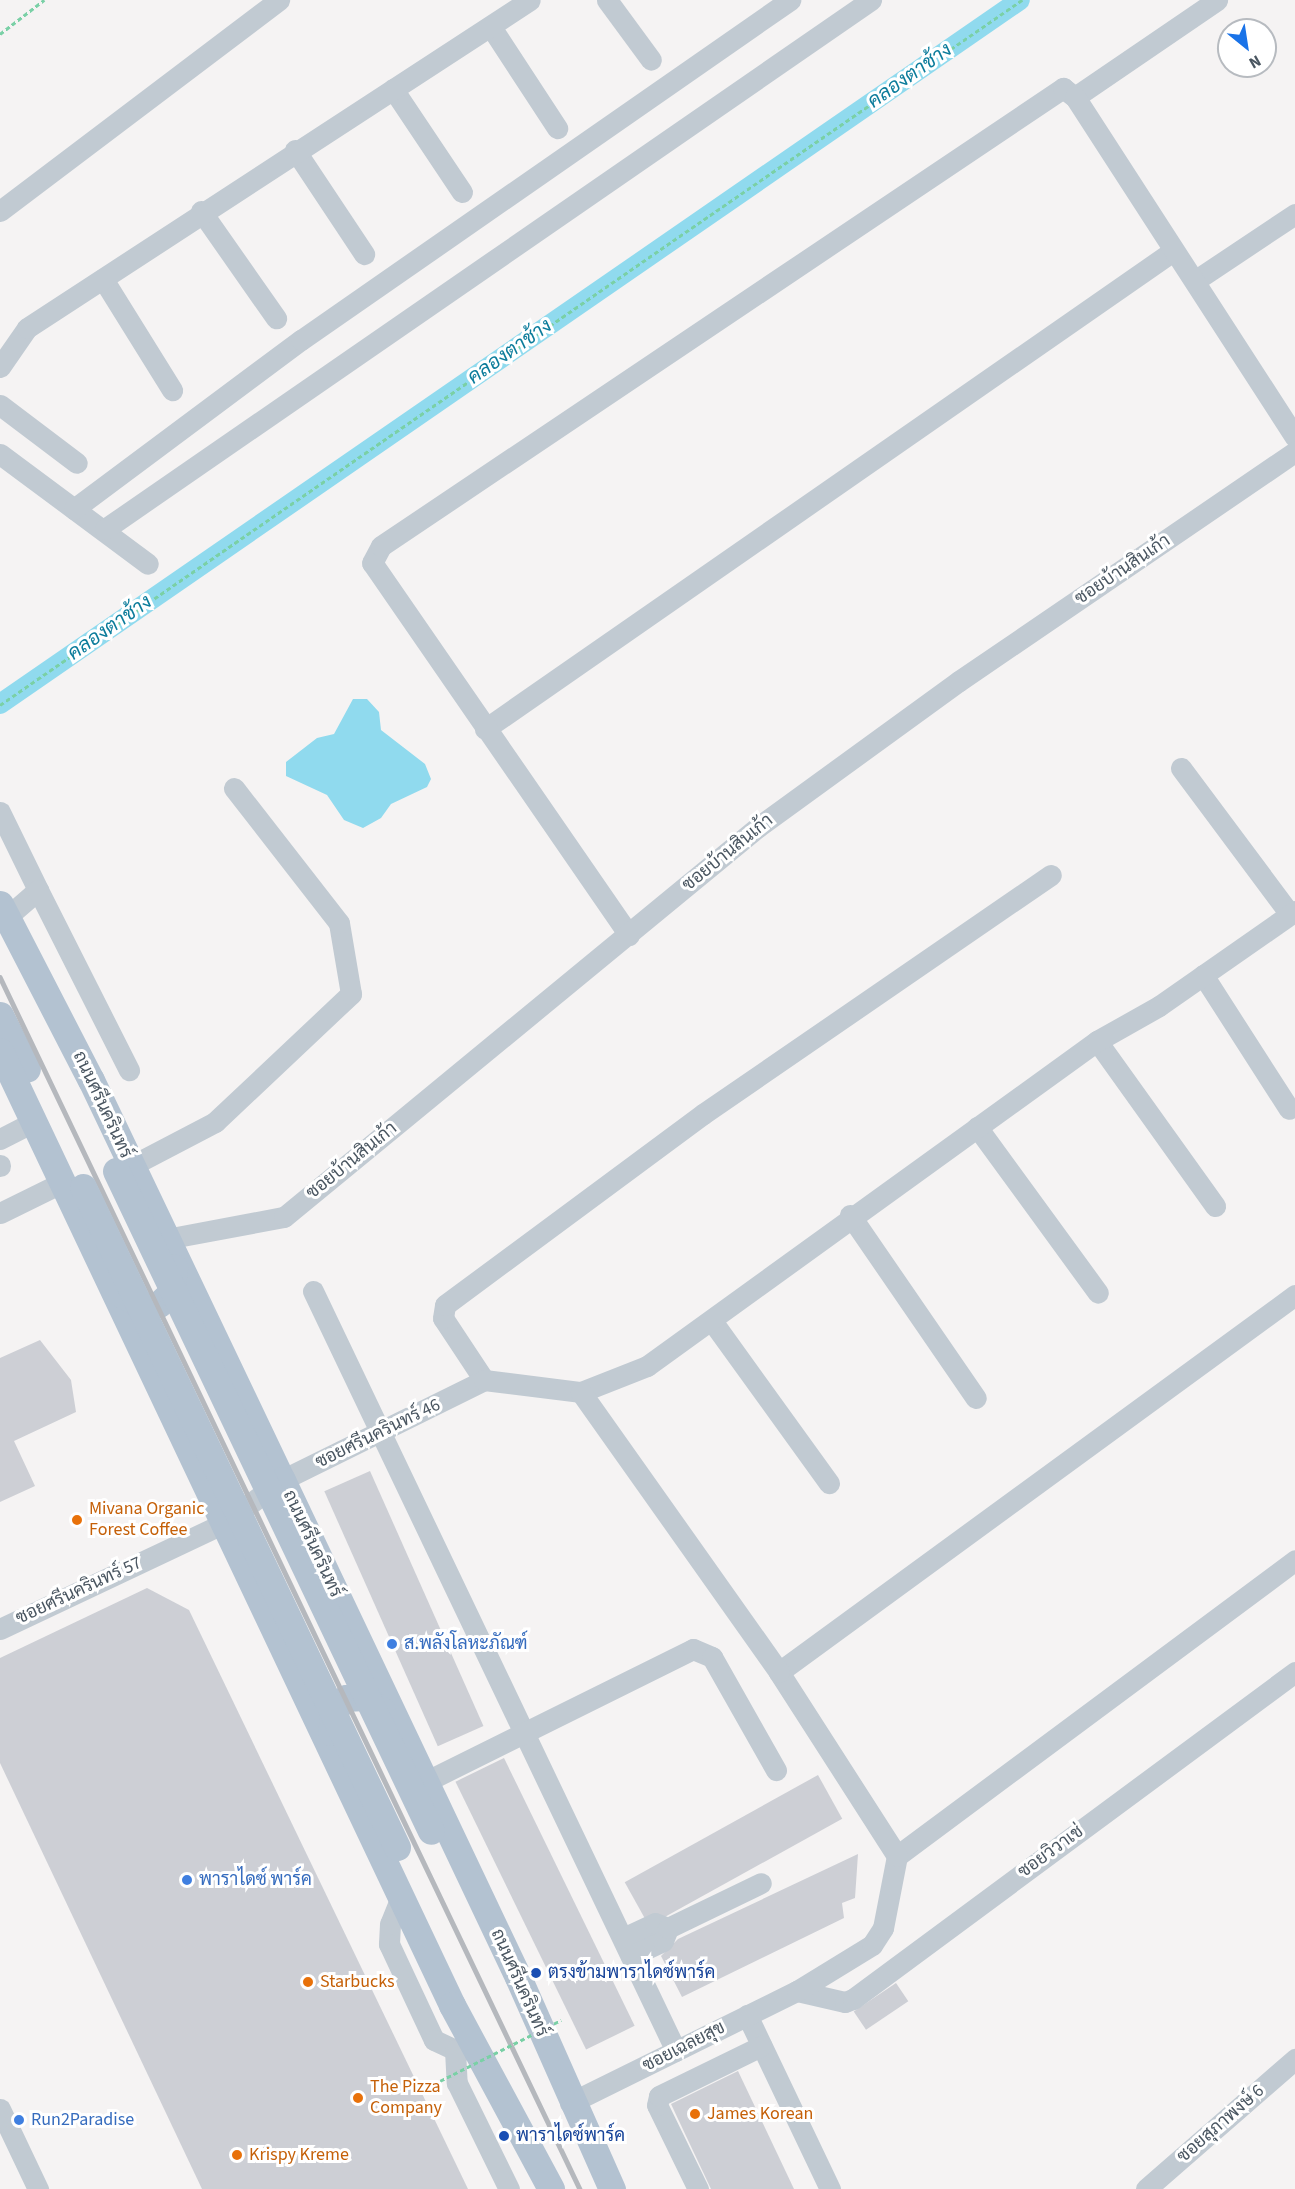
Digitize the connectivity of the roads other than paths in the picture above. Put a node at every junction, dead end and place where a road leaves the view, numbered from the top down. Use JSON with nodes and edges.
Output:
{"nodes":[{"id":1,"x":279,"y":0,"type":"edge"},
{"id":2,"x":530,"y":0,"type":"edge"},
{"id":3,"x":607,"y":0,"type":"edge"},
{"id":4,"x":790,"y":0,"type":"edge"},
{"id":5,"x":871,"y":0,"type":"edge"},
{"id":6,"x":1217,"y":0,"type":"edge"},
{"id":7,"x":491,"y":27,"type":"junction"},
{"id":8,"x":651,"y":60,"type":"dead end"},
{"id":9,"x":393,"y":89,"type":"junction"},
{"id":10,"x":1075,"y":97,"type":"junction"},
{"id":11,"x":557,"y":128,"type":"dead end"},
{"id":12,"x":294,"y":150,"type":"junction"},
{"id":13,"x":462,"y":192,"type":"dead end"},
{"id":14,"x":0,"y":211,"type":"edge"},
{"id":15,"x":201,"y":211,"type":"junction"},
{"id":16,"x":1295,"y":214,"type":"edge"},
{"id":17,"x":1173,"y":250,"type":"junction"},
{"id":18,"x":364,"y":254,"type":"dead end"},
{"id":19,"x":103,"y":279,"type":"junction"},
{"id":20,"x":1196,"y":280,"type":"junction"},
{"id":21,"x":276,"y":318,"type":"dead end"},
{"id":22,"x":0,"y":367,"type":"edge"},
{"id":23,"x":172,"y":390,"type":"dead end"},
{"id":24,"x":0,"y":405,"type":"edge"},
{"id":25,"x":1295,"y":437,"type":"edge"},
{"id":26,"x":1295,"y":452,"type":"edge"},
{"id":27,"x":0,"y":454,"type":"edge"},
{"id":28,"x":77,"y":463,"type":"dead end"},
{"id":29,"x":74,"y":509,"type":"junction"},
{"id":30,"x":105,"y":529,"type":"junction"},
{"id":31,"x":148,"y":564,"type":"dead end"},
{"id":32,"x":485,"y":729,"type":"junction"},
{"id":33,"x":1181,"y":768,"type":"dead end"},
{"id":34,"x":234,"y":788,"type":"dead end"},
{"id":35,"x":0,"y":812,"type":"edge"},
{"id":36,"x":1051,"y":875,"type":"dead end"},
{"id":37,"x":38,"y":890,"type":"junction"},
{"id":38,"x":2,"y":913,"type":"edge"},
{"id":39,"x":1292,"y":913,"type":"edge"},
{"id":40,"x":629,"y":935,"type":"junction"},
{"id":41,"x":1203,"y":975,"type":"junction"},
{"id":42,"x":0,"y":1015,"type":"edge"},
{"id":43,"x":1097,"y":1041,"type":"junction"},
{"id":44,"x":3,"y":1068,"type":"edge"},
{"id":45,"x":129,"y":1070,"type":"dead end"},
{"id":46,"x":1289,"y":1109,"type":"dead end"},
{"id":47,"x":33,"y":1122,"type":"junction"},
{"id":48,"x":977,"y":1127,"type":"junction"},
{"id":49,"x":0,"y":1139,"type":"edge"},
{"id":50,"x":123,"y":1169,"type":"junction"},
{"id":51,"x":72,"y":1185,"type":"junction"},
{"id":52,"x":1215,"y":1206,"type":"dead end"},
{"id":53,"x":0,"y":1213,"type":"edge"},
{"id":54,"x":850,"y":1215,"type":"junction"},
{"id":55,"x":170,"y":1248,"type":"junction"},
{"id":56,"x":111,"y":1287,"type":"junction"},
{"id":57,"x":313,"y":1291,"type":"dead end"},
{"id":58,"x":1098,"y":1293,"type":"dead end"},
{"id":59,"x":1295,"y":1295,"type":"edge"},
{"id":60,"x":712,"y":1321,"type":"junction"},
{"id":61,"x":479,"y":1383,"type":"junction"},
{"id":62,"x":581,"y":1392,"type":"junction"},
{"id":63,"x":976,"y":1398,"type":"dead end"},
{"id":64,"x":382,"y":1432,"type":"junction"},
{"id":65,"x":282,"y":1480,"type":"junction"},
{"id":66,"x":830,"y":1483,"type":"dead end"},
{"id":67,"x":224,"y":1523,"type":"junction"},
{"id":68,"x":1295,"y":1560,"type":"edge"},
{"id":69,"x":0,"y":1629,"type":"edge"},
{"id":70,"x":779,"y":1672,"type":"junction"},
{"id":71,"x":1295,"y":1672,"type":"edge"},
{"id":72,"x":396,"y":1720,"type":"junction"},
{"id":73,"x":526,"y":1734,"type":"junction"},
{"id":74,"x":331,"y":1749,"type":"junction"},
{"id":75,"x":776,"y":1770,"type":"dead end"},
{"id":76,"x":425,"y":1782,"type":"junction"},
{"id":77,"x":897,"y":1856,"type":"junction"},
{"id":78,"x":761,"y":1883,"type":"dead end"},
{"id":79,"x":627,"y":1947,"type":"junction"},
{"id":80,"x":797,"y":1991,"type":"junction"},
{"id":81,"x":747,"y":2015,"type":"junction"},
{"id":82,"x":761,"y":2046,"type":"junction"},
{"id":83,"x":465,"y":2049,"type":"junction"},
{"id":84,"x":676,"y":2051,"type":"junction"},
{"id":85,"x":1295,"y":2059,"type":"edge"},
{"id":86,"x":567,"y":2097,"type":"junction"},
{"id":87,"x":0,"y":2109,"type":"edge"},
{"id":88,"x":521,"y":2128,"type":"junction"},
{"id":89,"x":38,"y":2189,"type":"edge"},
{"id":90,"x":509,"y":2189,"type":"edge"},
{"id":91,"x":551,"y":2189,"type":"edge"},
{"id":92,"x":612,"y":2189,"type":"edge"},
{"id":93,"x":698,"y":2189,"type":"edge"},
{"id":94,"x":830,"y":2189,"type":"edge"},
{"id":95,"x":1146,"y":2189,"type":"edge"}],
"edges":[{"from":1,"to":14,"type":"street"},
{"from":2,"to":7,"type":"street"},
{"from":3,"to":8,"type":"street"},
{"from":4,"to":29,"type":"street"},
{"from":5,"to":30,"type":"street"},
{"from":6,"to":10,"type":"street"},
{"from":7,"to":9,"type":"street"},
{"from":7,"to":11,"type":"street"},
{"from":9,"to":12,"type":"street"},
{"from":9,"to":13,"type":"street"},
{"from":10,"to":17,"type":"street"},
{"from":10,"to":32,"type":"street"},
{"from":12,"to":15,"type":"street"},
{"from":12,"to":18,"type":"street"},
{"from":15,"to":19,"type":"street"},
{"from":15,"to":21,"type":"street"},
{"from":16,"to":20,"type":"street"},
{"from":17,"to":20,"type":"street"},
{"from":17,"to":32,"type":"street"},
{"from":19,"to":22,"type":"street"},
{"from":19,"to":23,"type":"street"},
{"from":20,"to":25,"type":"street"},
{"from":24,"to":28,"type":"street"},
{"from":26,"to":40,"type":"street","name":"ซอยบ้านสินเก้า"},
{"from":27,"to":29,"type":"street"},
{"from":29,"to":30,"type":"street"},
{"from":30,"to":31,"type":"street"},
{"from":32,"to":40,"type":"street"},
{"from":33,"to":39,"type":"street"},
{"from":34,"to":50,"type":"street"},
{"from":35,"to":37,"type":"street"},
{"from":36,"to":61,"type":"street"},
{"from":37,"to":38,"type":"street"},
{"from":37,"to":45,"type":"street"},
{"from":38,"to":50,"type":"main road"},
{"from":39,"to":41,"type":"street"},
{"from":40,"to":55,"type":"street","name":"ซอยบ้านสินเก้า"},
{"from":41,"to":43,"type":"street"},
{"from":41,"to":46,"type":"street"},
{"from":42,"to":51,"type":"main road"},
{"from":43,"to":48,"type":"street"},
{"from":43,"to":52,"type":"street"},
{"from":44,"to":47,"type":"main road"},
{"from":47,"to":49,"type":"street"},
{"from":47,"to":51,"type":"main road"},
{"from":48,"to":54,"type":"street"},
{"from":48,"to":58,"type":"street"},
{"from":50,"to":55,"type":"main road","name":"ถนนศรีนครินทร์"},
{"from":50,"to":86,"type":"main road","bridge":true},
{"from":51,"to":53,"type":"street"},
{"from":51,"to":56,"type":"main road"},
{"from":51,"to":88,"type":"main road","bridge":true},
{"from":54,"to":60,"type":"street"},
{"from":54,"to":63,"type":"street"},
{"from":55,"to":56,"type":"main road"},
{"from":55,"to":65,"type":"main road","name":"ถนนศรีนครินทร์"},
{"from":56,"to":67,"type":"main road"},
{"from":57,"to":64,"type":"street"},
{"from":59,"to":70,"type":"street"},
{"from":60,"to":62,"type":"street"},
{"from":60,"to":66,"type":"street"},
{"from":61,"to":62,"type":"street"},
{"from":61,"to":64,"type":"street","name":"ซอยศรีนครินทร์ 46"},
{"from":62,"to":70,"type":"street"},
{"from":64,"to":65,"type":"street","name":"ซอยศรีนครินทร์ 46"},
{"from":64,"to":73,"type":"street"},
{"from":65,"to":67,"type":"street","name":"ซอยศรีนครินทร์ 46"},
{"from":65,"to":72,"type":"main road","name":"ถนนศรีนครินทร์"},
{"from":67,"to":69,"type":"street","name":"ซอยศรีนครินทร์ 57"},
{"from":67,"to":74,"type":"main road"},
{"from":68,"to":77,"type":"street"},
{"from":70,"to":77,"type":"street"},
{"from":71,"to":80,"type":"street","name":"ซอยวิวาเช่"},
{"from":72,"to":74,"type":"main road"},
{"from":72,"to":76,"type":"main road","name":"ถนนศรีนครินทร์"},
{"from":73,"to":75,"type":"street"},
{"from":73,"to":76,"type":"street"},
{"from":73,"to":79,"type":"street"},
{"from":74,"to":83,"type":"main road"},
{"from":76,"to":86,"type":"main road","name":"ถนนศรีนครินทร์"},
{"from":77,"to":80,"type":"street","name":"ซอยเฉลยสุข"},
{"from":78,"to":79,"type":"street"},
{"from":79,"to":84,"type":"street"},
{"from":80,"to":81,"type":"street","name":"ซอยเฉลยสุข"},
{"from":81,"to":82,"type":"street"},
{"from":81,"to":84,"type":"street","name":"ซอยเฉลยสุข"},
{"from":82,"to":93,"type":"street"},
{"from":82,"to":94,"type":"street"},
{"from":83,"to":88,"type":"main road"},
{"from":83,"to":90,"type":"street"},
{"from":84,"to":86,"type":"street","name":"ซอยเฉลยสุข"},
{"from":85,"to":95,"type":"street","name":"ซอยสุภาพงษ์ 6"},
{"from":86,"to":92,"type":"main road","name":"ถนนศรีนครินทร์"},
{"from":87,"to":89,"type":"street"},
{"from":88,"to":91,"type":"main road"}]}
